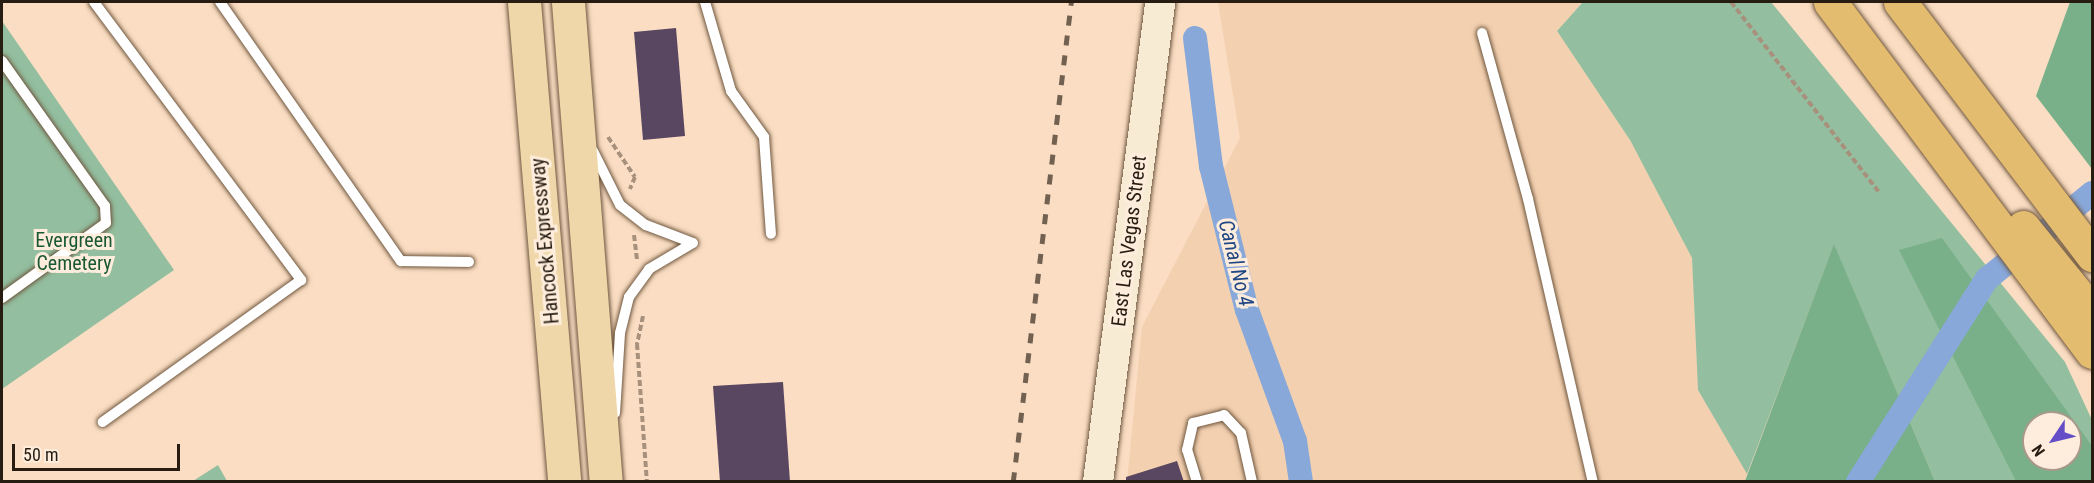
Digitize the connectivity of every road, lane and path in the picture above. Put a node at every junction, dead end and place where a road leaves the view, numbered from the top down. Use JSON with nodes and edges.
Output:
{"nodes":[{"id":1,"x":94,"y":2,"type":"edge"},
{"id":2,"x":220,"y":2,"type":"edge"},
{"id":3,"x":524,"y":2,"type":"edge"},
{"id":4,"x":568,"y":2,"type":"edge"},
{"id":5,"x":705,"y":2,"type":"edge"},
{"id":6,"x":1160,"y":2,"type":"edge"},
{"id":7,"x":1731,"y":2,"type":"edge"},
{"id":8,"x":1830,"y":2,"type":"edge"},
{"id":9,"x":1837,"y":2,"type":"edge"},
{"id":10,"x":1900,"y":2,"type":"edge"},
{"id":11,"x":1482,"y":33,"type":"dead end"},
{"id":12,"x":2,"y":65,"type":"edge"},
{"id":13,"x":576,"y":93,"type":"junction"},
{"id":14,"x":605,"y":133,"type":"dead end"},
{"id":15,"x":1879,"y":192,"type":"dead end"},
{"id":16,"x":632,"y":216,"type":"junction"},
{"id":17,"x":771,"y":234,"type":"dead end"},
{"id":18,"x":2092,"y":255,"type":"edge"},
{"id":19,"x":469,"y":262,"type":"dead end"},
{"id":20,"x":639,"y":281,"type":"junction"},
{"id":21,"x":2,"y":298,"type":"edge"},
{"id":22,"x":2092,"y":312,"type":"edge"},
{"id":23,"x":2092,"y":352,"type":"edge"},
{"id":24,"x":104,"y":422,"type":"dead end"},
{"id":25,"x":564,"y":482,"type":"edge"},
{"id":26,"x":606,"y":482,"type":"edge"},
{"id":27,"x":612,"y":482,"type":"edge"},
{"id":28,"x":647,"y":482,"type":"edge"},
{"id":29,"x":1098,"y":482,"type":"edge"},
{"id":30,"x":1197,"y":482,"type":"edge"},
{"id":31,"x":1252,"y":482,"type":"edge"},
{"id":32,"x":1593,"y":482,"type":"edge"}],
"edges":[{"from":1,"to":24,"type":"lane"},
{"from":2,"to":19,"type":"lane"},
{"from":3,"to":25,"type":"main road","name":"Hancock Expressway"},
{"from":4,"to":13,"type":"main road"},
{"from":5,"to":17,"type":"lane"},
{"from":6,"to":29,"type":"street","name":"East Las Vegas Street"},
{"from":7,"to":15,"type":"path"},
{"from":8,"to":23,"type":"highway"},
{"from":9,"to":22,"type":"highway"},
{"from":10,"to":18,"type":"highway"},
{"from":11,"to":32,"type":"lane"},
{"from":12,"to":21,"type":"lane"},
{"from":13,"to":16,"type":"lane"},
{"from":13,"to":26,"type":"main road"},
{"from":14,"to":16,"type":"path"},
{"from":16,"to":20,"type":"path"},
{"from":16,"to":20,"type":"lane"},
{"from":20,"to":27,"type":"lane"},
{"from":20,"to":28,"type":"path"},
{"from":30,"to":31,"type":"lane"}]}
